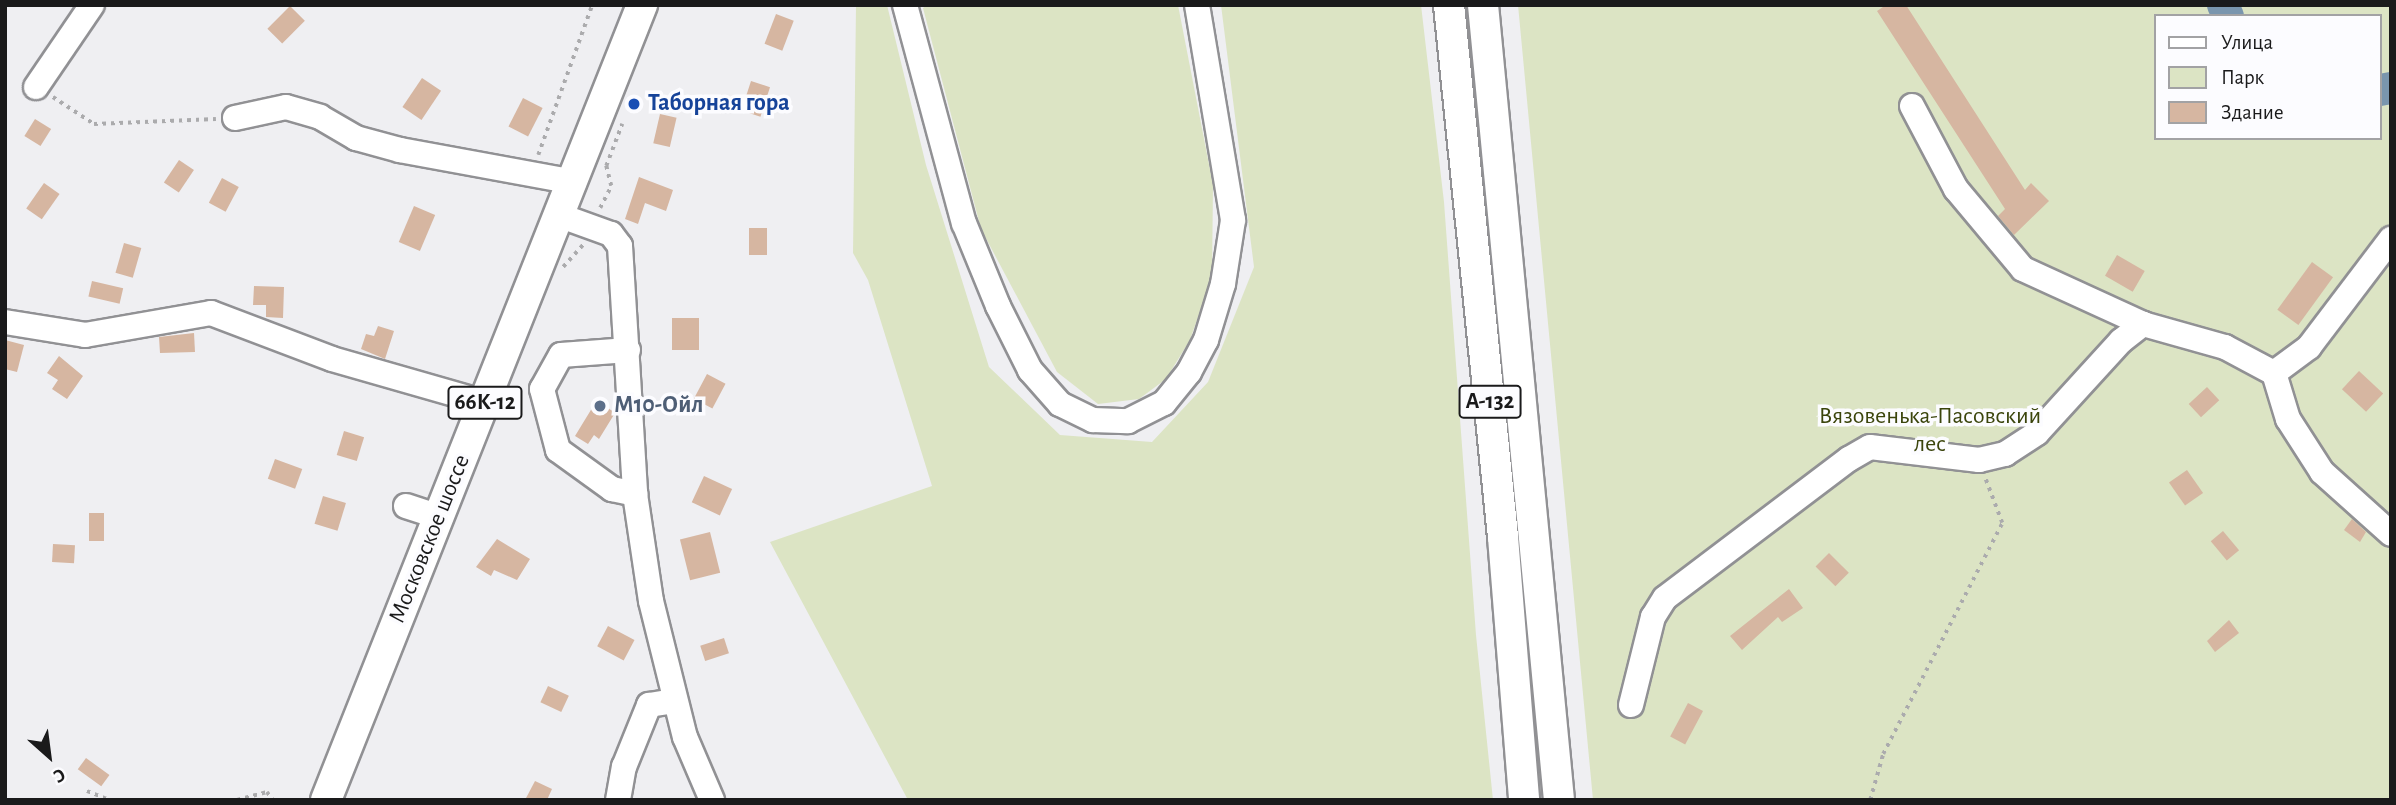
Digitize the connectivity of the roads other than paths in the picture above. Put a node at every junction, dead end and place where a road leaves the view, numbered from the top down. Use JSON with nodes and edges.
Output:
{"nodes":[{"id":1,"x":92,"y":5,"type":"edge"},
{"id":2,"x":642,"y":5,"type":"edge"},
{"id":3,"x":905,"y":5,"type":"edge"},
{"id":4,"x":1197,"y":5,"type":"edge"},
{"id":5,"x":1449,"y":5,"type":"edge"},
{"id":6,"x":1483,"y":5,"type":"edge"},
{"id":7,"x":36,"y":87,"type":"road end"},
{"id":8,"x":1912,"y":106,"type":"dead end"},
{"id":9,"x":235,"y":118,"type":"road end"},
{"id":10,"x":574,"y":182,"type":"junction"},
{"id":11,"x":561,"y":216,"type":"junction"},
{"id":12,"x":2391,"y":239,"type":"edge"},
{"id":13,"x":5,"y":322,"type":"edge"},
{"id":14,"x":2143,"y":324,"type":"junction"},
{"id":15,"x":628,"y":350,"type":"junction"},
{"id":16,"x":2274,"y":373,"type":"junction"},
{"id":17,"x":485,"y":403,"type":"junction"},
{"id":18,"x":635,"y":494,"type":"junction"},
{"id":19,"x":406,"y":506,"type":"dead end"},
{"id":20,"x":439,"y":517,"type":"junction"},
{"id":21,"x":2391,"y":534,"type":"edge"},
{"id":22,"x":674,"y":701,"type":"junction"},
{"id":23,"x":1631,"y":705,"type":"dead end"},
{"id":24,"x":326,"y":800,"type":"edge"},
{"id":25,"x":618,"y":800,"type":"edge"},
{"id":26,"x":712,"y":800,"type":"edge"},
{"id":27,"x":1524,"y":800,"type":"edge"},
{"id":28,"x":1559,"y":800,"type":"edge"}],
"edges":[{"from":1,"to":7,"type":"street"},
{"from":2,"to":10,"type":"main road","name":"Московское шоссе","number":"66К-12"},
{"from":3,"to":4,"type":"street"},
{"from":5,"to":27,"type":"main road","number":"А-132"},
{"from":6,"to":28,"type":"main road","number":"А-132"},
{"from":8,"to":14,"type":"street"},
{"from":9,"to":10,"type":"street"},
{"from":10,"to":11,"type":"main road","name":"Московское шоссе","number":"66К-12"},
{"from":11,"to":15,"type":"street"},
{"from":11,"to":17,"type":"main road","name":"Московское шоссе","number":"66К-12"},
{"from":12,"to":16,"type":"street"},
{"from":13,"to":17,"type":"street"},
{"from":14,"to":16,"type":"street"},
{"from":14,"to":23,"type":"street"},
{"from":15,"to":18,"type":"street"},
{"from":15,"to":18,"type":"street"},
{"from":16,"to":21,"type":"street"},
{"from":17,"to":20,"type":"main road","name":"Московское шоссе","number":"66К-12"},
{"from":18,"to":22,"type":"street"},
{"from":19,"to":20,"type":"street"},
{"from":20,"to":24,"type":"main road","name":"Московское шоссе","number":"66К-12"},
{"from":22,"to":25,"type":"street"},
{"from":22,"to":26,"type":"street"}]}
